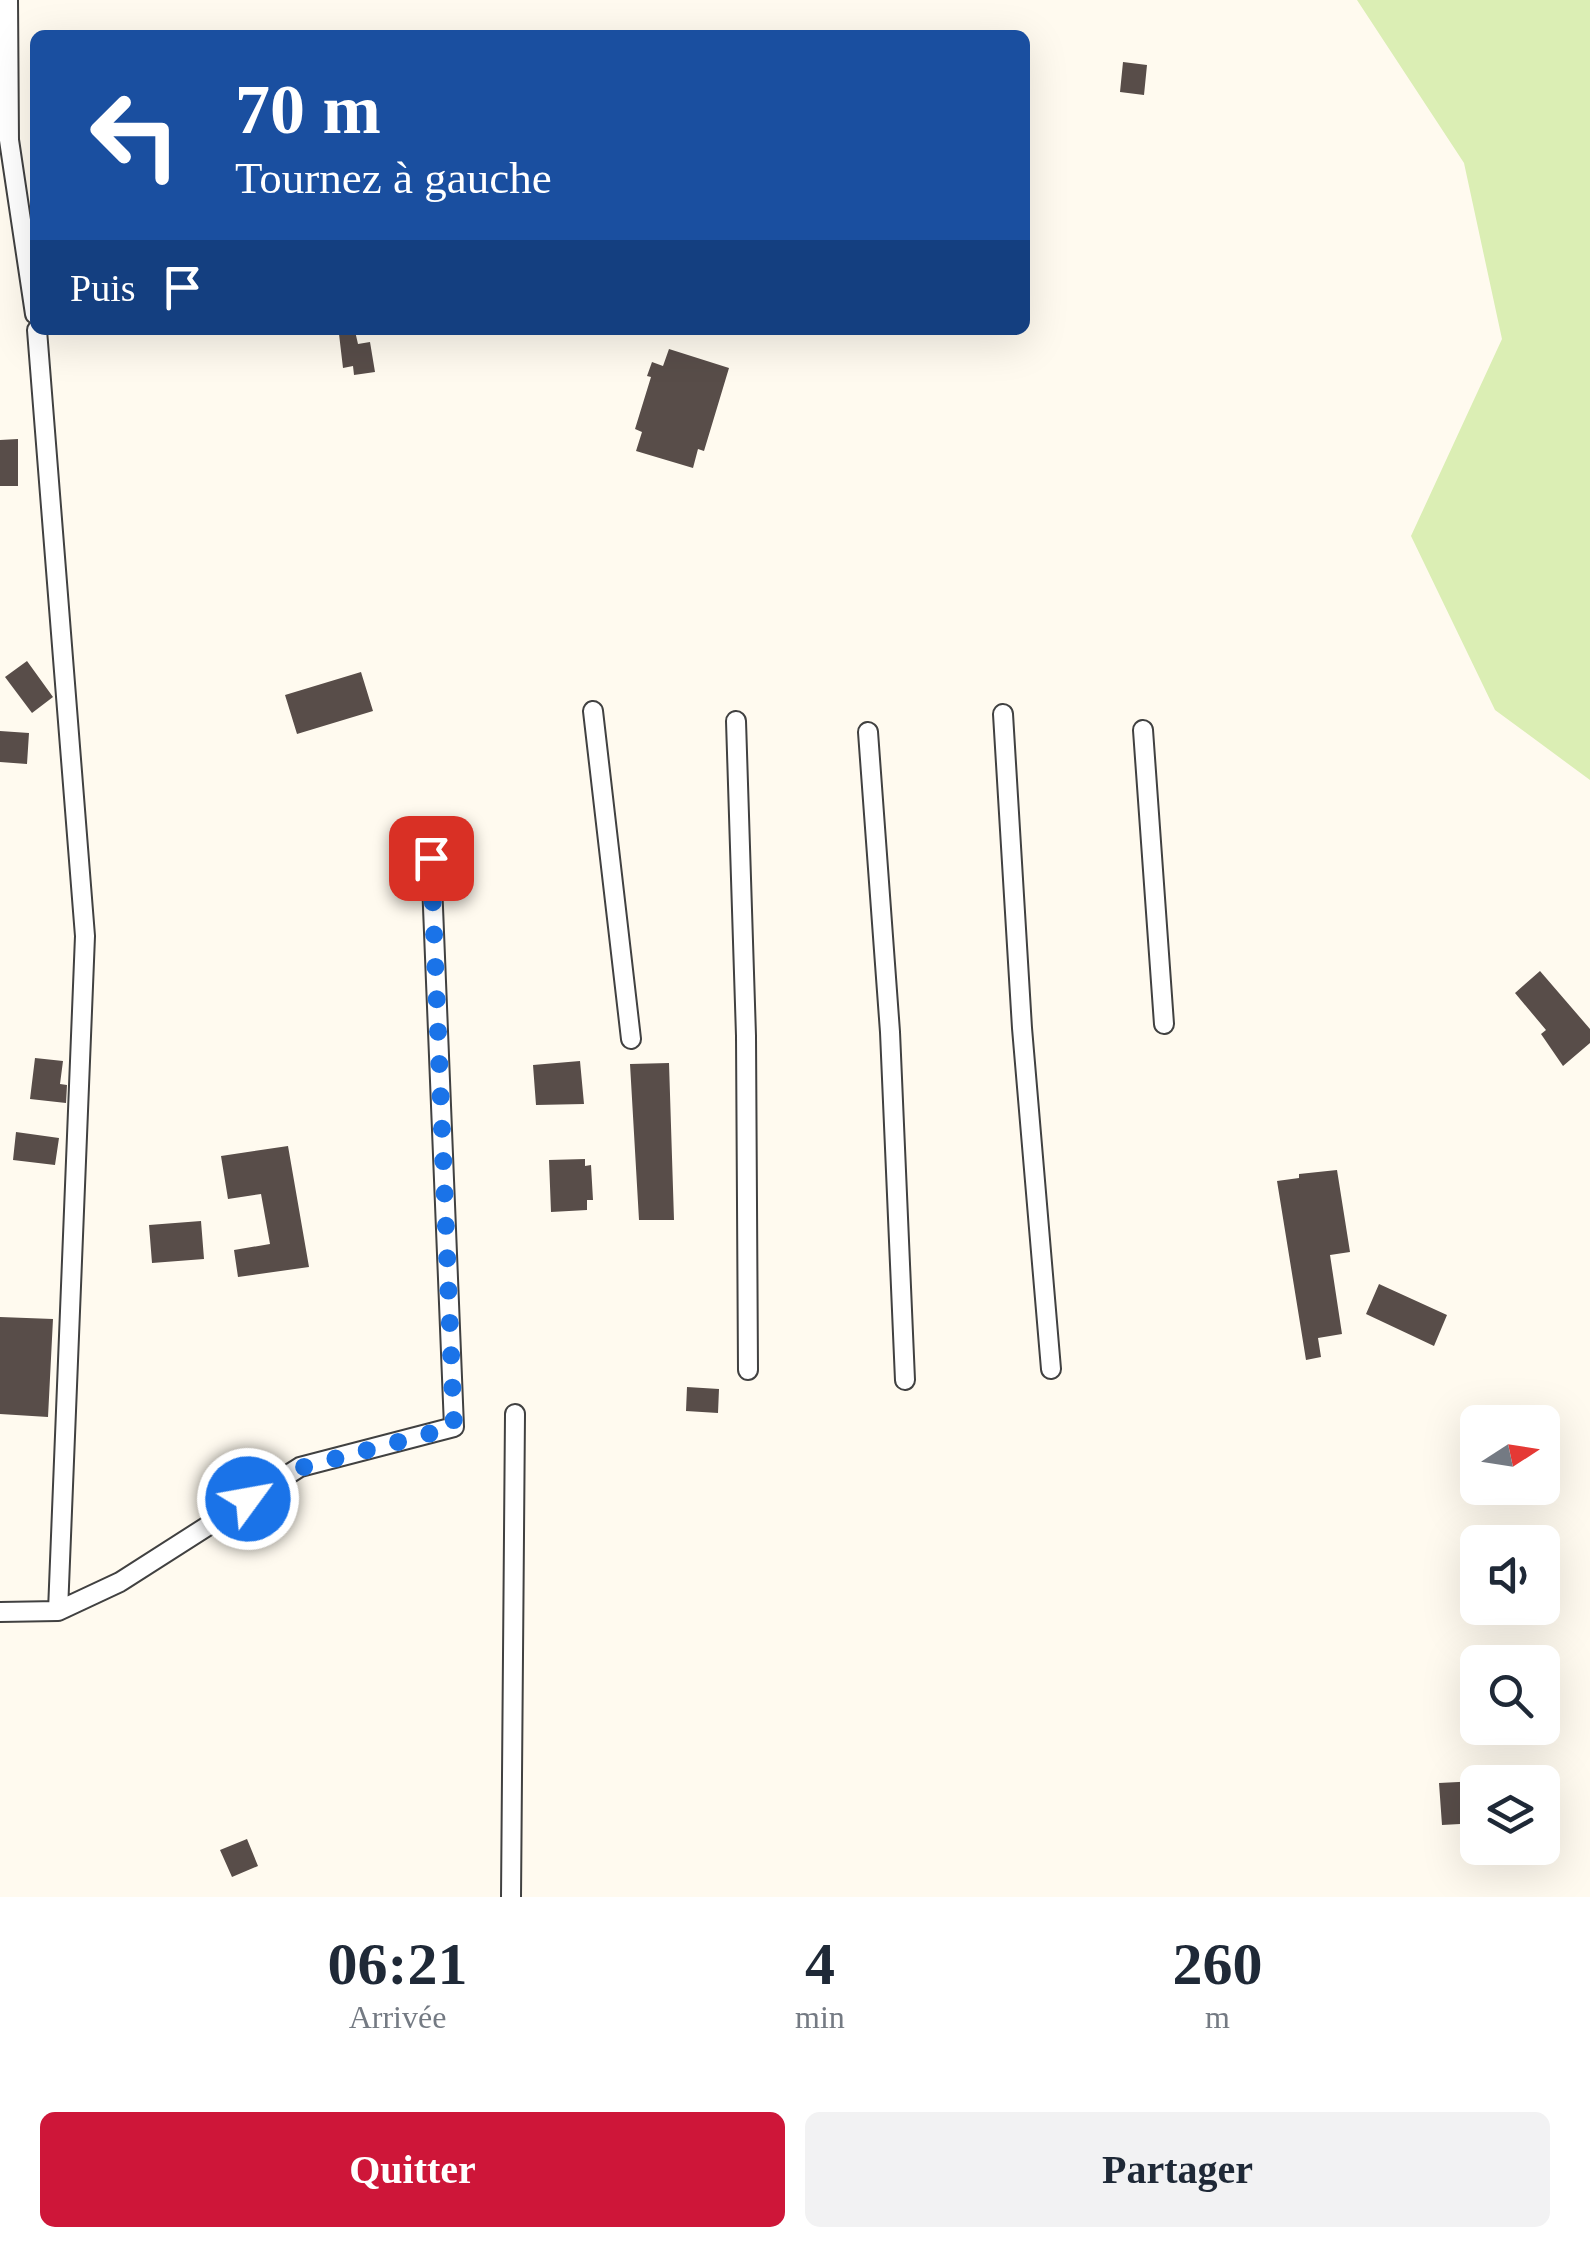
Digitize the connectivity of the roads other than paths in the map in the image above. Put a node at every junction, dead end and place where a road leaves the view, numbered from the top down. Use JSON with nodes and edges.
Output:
{"nodes":[{"id":1,"x":8,"y":0,"type":"edge"},
{"id":2,"x":30,"y":279,"type":"edge"},
{"id":3,"x":37,"y":335,"type":"edge"},
{"id":4,"x":593,"y":711,"type":"dead end"},
{"id":5,"x":1003,"y":714,"type":"dead end"},
{"id":6,"x":736,"y":721,"type":"dead end"},
{"id":7,"x":1143,"y":730,"type":"dead end"},
{"id":8,"x":868,"y":732,"type":"dead end"},
{"id":9,"x":431,"y":858,"type":"dead end"},
{"id":10,"x":1164,"y":1024,"type":"dead end"},
{"id":11,"x":631,"y":1039,"type":"dead end"},
{"id":12,"x":748,"y":1370,"type":"dead end"},
{"id":13,"x":1051,"y":1370,"type":"dead end"},
{"id":14,"x":905,"y":1380,"type":"dead end"},
{"id":15,"x":515,"y":1414,"type":"dead end"},
{"id":16,"x":58,"y":1610,"type":"junction"},
{"id":17,"x":0,"y":1612,"type":"edge"},
{"id":18,"x":511,"y":1897,"type":"edge"}],
"edges":[{"from":1,"to":2,"type":"street"},
{"from":3,"to":16,"type":"street"},
{"from":4,"to":11,"type":"street"},
{"from":5,"to":13,"type":"street"},
{"from":6,"to":12,"type":"street"},
{"from":7,"to":10,"type":"street"},
{"from":8,"to":14,"type":"street"},
{"from":9,"to":16,"type":"street"},
{"from":15,"to":18,"type":"street"},
{"from":16,"to":17,"type":"street"}]}
